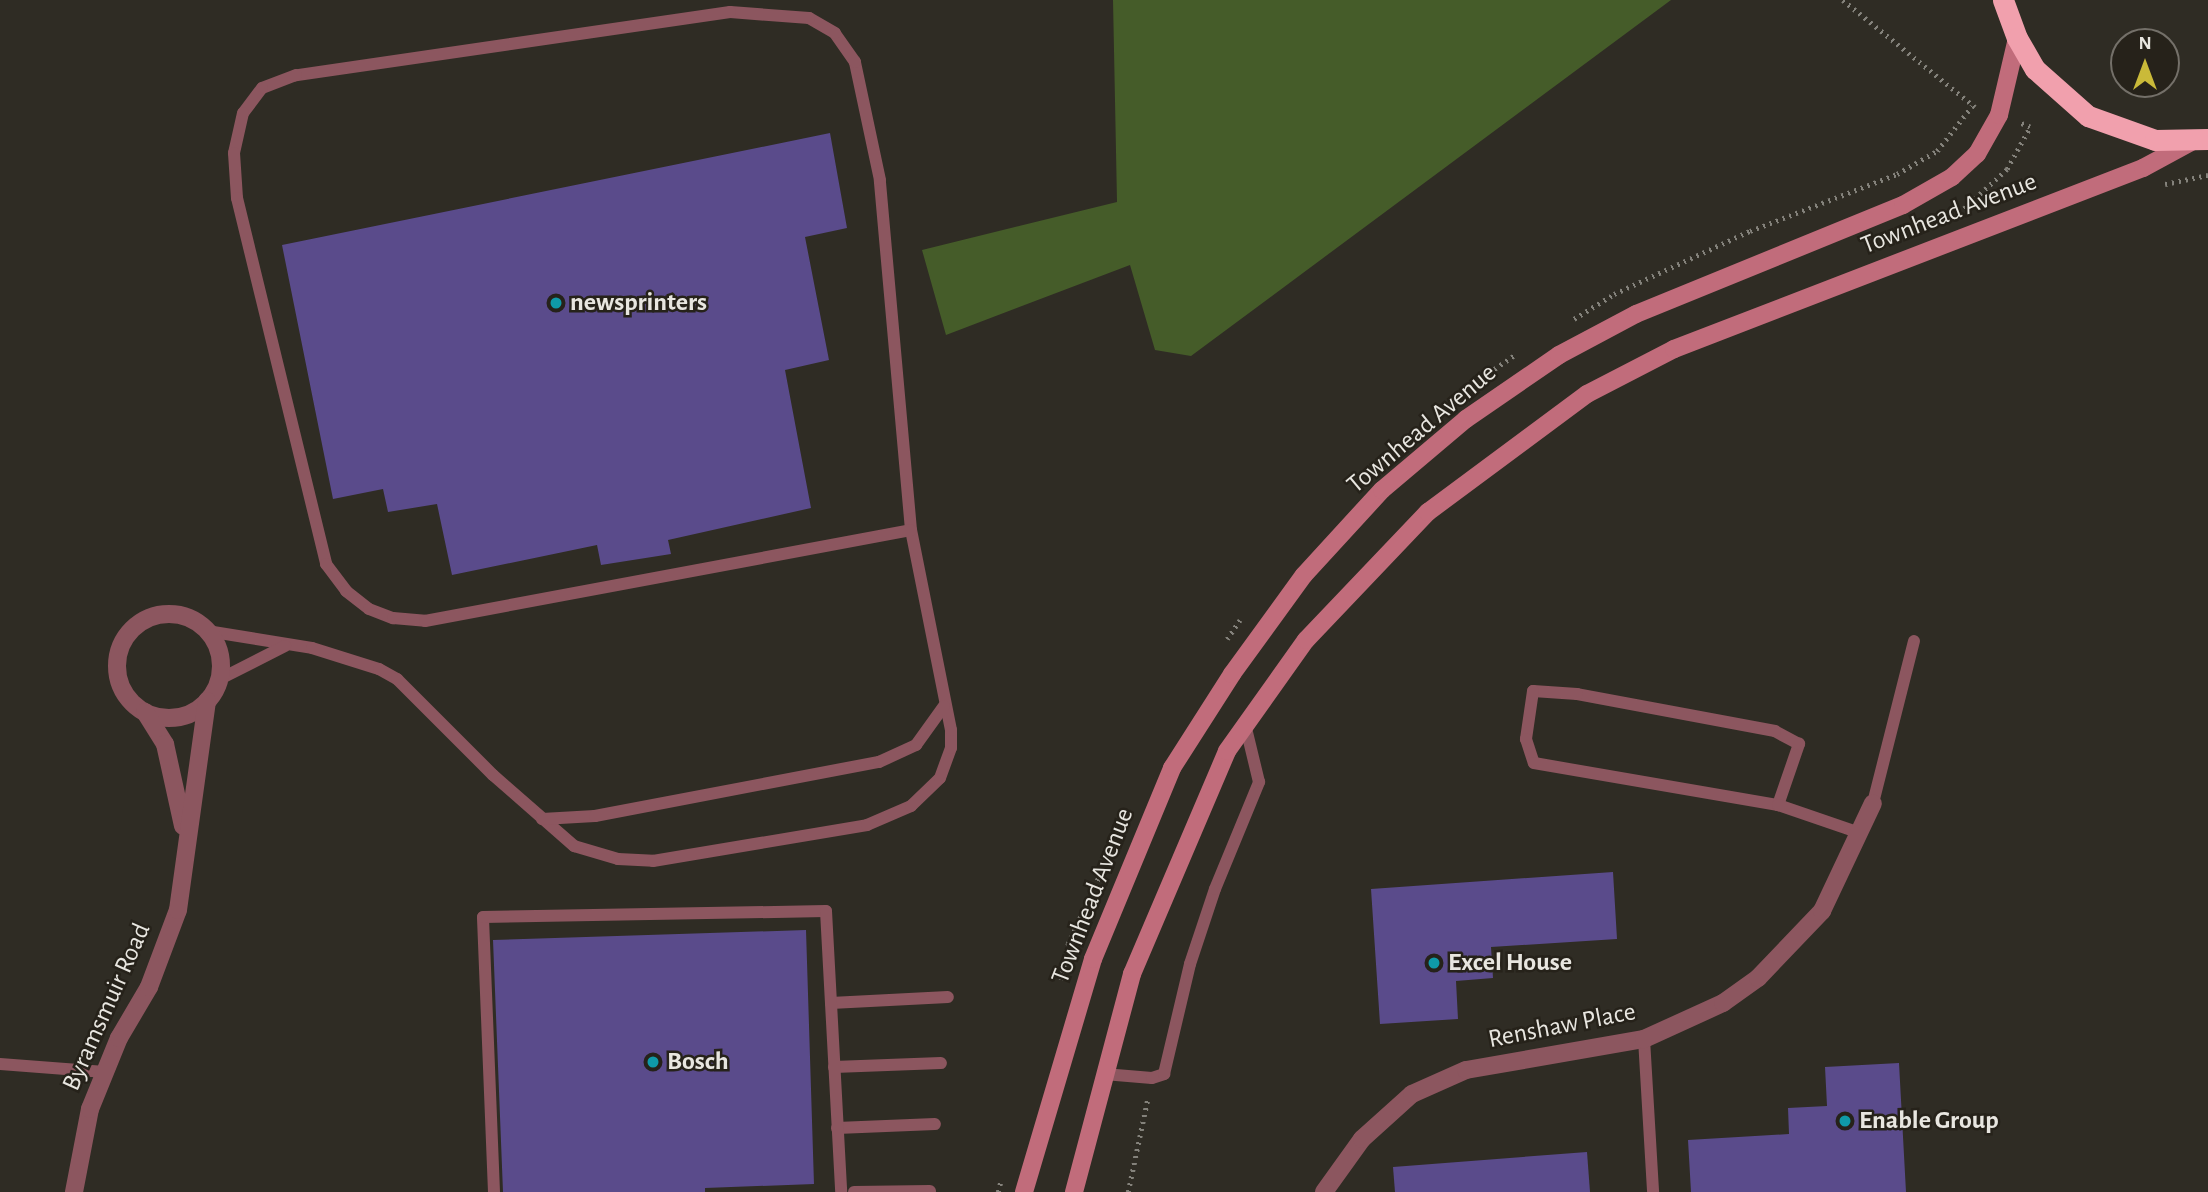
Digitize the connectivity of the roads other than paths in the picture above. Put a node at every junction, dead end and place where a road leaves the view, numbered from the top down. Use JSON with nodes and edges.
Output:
{"nodes":[{"id":1,"x":2003,"y":0,"type":"edge"},
{"id":2,"x":2017,"y":38,"type":"junction"},
{"id":3,"x":2199,"y":140,"type":"edge"},
{"id":4,"x":911,"y":530,"type":"junction"},
{"id":5,"x":207,"y":631,"type":"junction"},
{"id":6,"x":1914,"y":641,"type":"dead end"},
{"id":7,"x":286,"y":646,"type":"junction"},
{"id":8,"x":220,"y":679,"type":"junction"},
{"id":9,"x":207,"y":701,"type":"junction"},
{"id":10,"x":944,"y":706,"type":"junction"},
{"id":11,"x":145,"y":712,"type":"junction"},
{"id":12,"x":1245,"y":724,"type":"junction"},
{"id":13,"x":1873,"y":803,"type":"joint"},
{"id":14,"x":1777,"y":806,"type":"junction"},
{"id":15,"x":542,"y":819,"type":"junction"},
{"id":16,"x":1860,"y":832,"type":"junction"},
{"id":17,"x":185,"y":843,"type":"junction"},
{"id":18,"x":947,"y":997,"type":"dead end"},
{"id":19,"x":831,"y":1003,"type":"junction"},
{"id":20,"x":1644,"y":1039,"type":"junction"},
{"id":21,"x":941,"y":1063,"type":"dead end"},
{"id":22,"x":0,"y":1064,"type":"edge"},
{"id":23,"x":834,"y":1066,"type":"junction"},
{"id":24,"x":105,"y":1072,"type":"junction"},
{"id":25,"x":1104,"y":1074,"type":"junction"},
{"id":26,"x":935,"y":1124,"type":"dead end"},
{"id":27,"x":837,"y":1128,"type":"junction"},
{"id":28,"x":1079,"y":1186,"type":"edge"},
{"id":29,"x":930,"y":1191,"type":"edge"},
{"id":30,"x":74,"y":1192,"type":"edge"},
{"id":31,"x":494,"y":1192,"type":"edge"},
{"id":32,"x":841,"y":1192,"type":"edge"},
{"id":33,"x":854,"y":1192,"type":"edge"},
{"id":34,"x":1024,"y":1192,"type":"edge"},
{"id":35,"x":1324,"y":1192,"type":"edge"},
{"id":36,"x":1653,"y":1192,"type":"edge"}],
"edges":[{"from":1,"to":2,"type":"highway"},
{"from":2,"to":3,"type":"highway"},
{"from":2,"to":34,"type":"street","name":"Townhead Avenue"},
{"from":3,"to":12,"type":"street","name":"Townhead Avenue"},
{"from":4,"to":4,"type":"lane"},
{"from":4,"to":10,"type":"lane"},
{"from":5,"to":7,"type":"lane"},
{"from":5,"to":8,"type":"street"},
{"from":5,"to":11,"type":"street","name":"Byramsmuir Road"},
{"from":6,"to":13,"type":"lane","name":"Renshaw Place"},
{"from":7,"to":8,"type":"lane"},
{"from":7,"to":15,"type":"lane"},
{"from":8,"to":9,"type":"street","name":"Byramsmuir Road"},
{"from":9,"to":11,"type":"street"},
{"from":9,"to":17,"type":"street","name":"Byramsmuir Road"},
{"from":10,"to":15,"type":"lane"},
{"from":10,"to":15,"type":"lane"},
{"from":11,"to":17,"type":"street","name":"Byramsmuir Road"},
{"from":12,"to":25,"type":"street","name":"Townhead Avenue"},
{"from":12,"to":25,"type":"lane"},
{"from":13,"to":16,"type":"street","name":"Renshaw Place"},
{"from":14,"to":14,"type":"lane"},
{"from":14,"to":16,"type":"lane"},
{"from":16,"to":20,"type":"street","name":"Renshaw Place"},
{"from":17,"to":24,"type":"street","name":"Byramsmuir Road"},
{"from":18,"to":19,"type":"lane"},
{"from":19,"to":23,"type":"lane"},
{"from":19,"to":31,"type":"lane"},
{"from":20,"to":35,"type":"street","name":"Renshaw Place"},
{"from":20,"to":36,"type":"lane"},
{"from":21,"to":23,"type":"lane"},
{"from":22,"to":24,"type":"lane"},
{"from":23,"to":27,"type":"lane"},
{"from":24,"to":30,"type":"street","name":"Byramsmuir Road"},
{"from":25,"to":28,"type":"street","name":"Townhead Avenue"},
{"from":26,"to":27,"type":"lane"},
{"from":27,"to":32,"type":"lane"},
{"from":29,"to":33,"type":"lane"}]}
